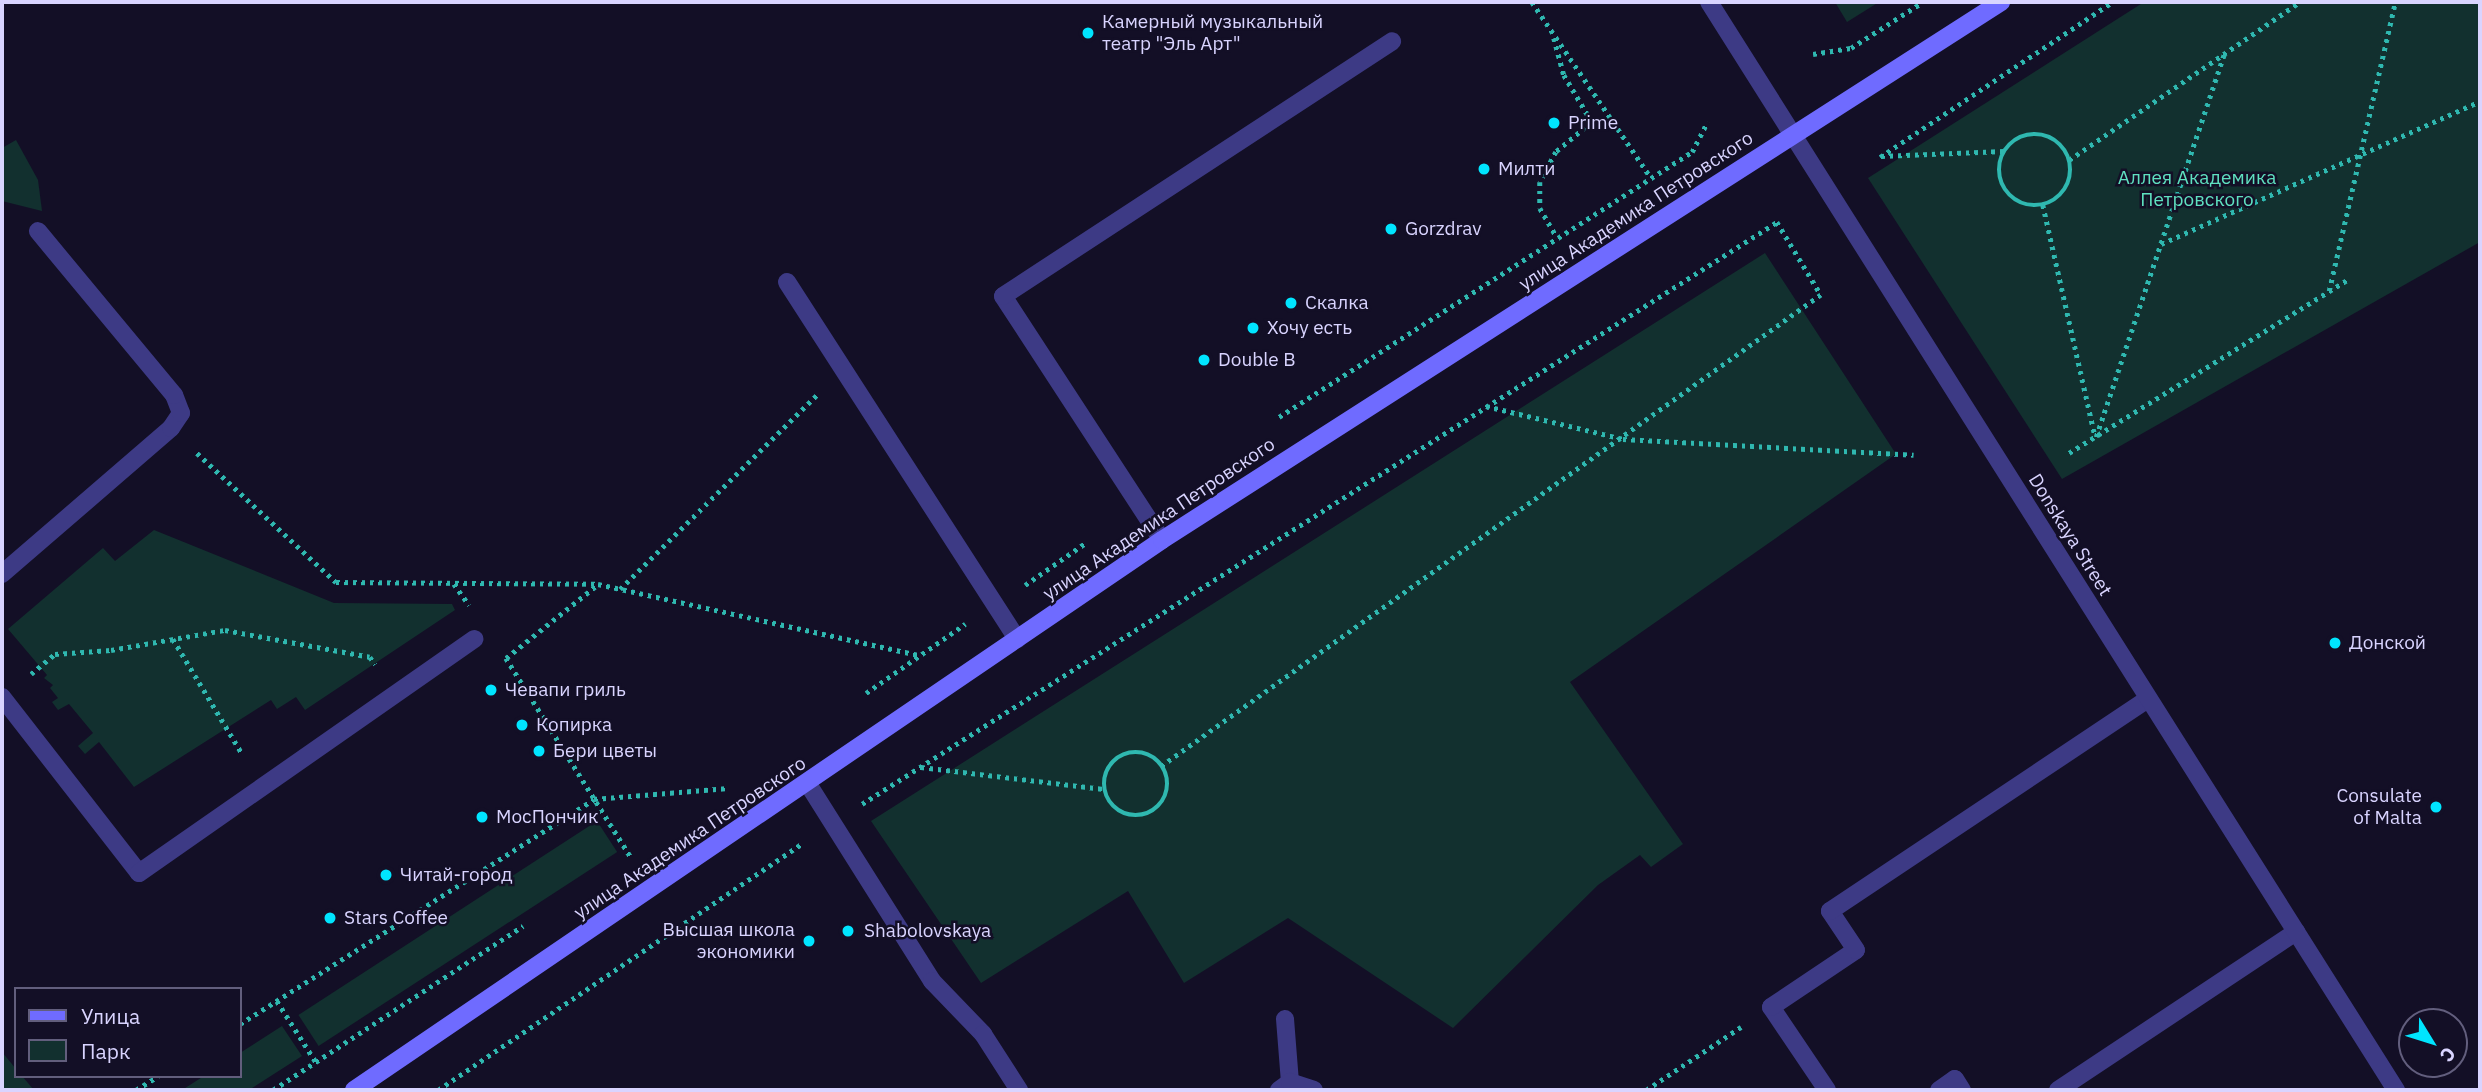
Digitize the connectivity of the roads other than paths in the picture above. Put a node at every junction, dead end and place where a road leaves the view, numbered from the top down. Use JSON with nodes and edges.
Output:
{"nodes":[{"id":1,"x":1709,"y":2,"type":"edge"},
{"id":2,"x":2001,"y":2,"type":"edge"},
{"id":3,"x":1392,"y":41,"type":"dead end"},
{"id":4,"x":1792,"y":135,"type":"junction"},
{"id":5,"x":38,"y":230,"type":"dead end"},
{"id":6,"x":787,"y":282,"type":"dead end"},
{"id":7,"x":1162,"y":540,"type":"junction"},
{"id":8,"x":2,"y":574,"type":"edge"},
{"id":9,"x":474,"y":639,"type":"dead end"},
{"id":10,"x":1017,"y":639,"type":"junction"},
{"id":11,"x":2,"y":697,"type":"edge"},
{"id":12,"x":2148,"y":699,"type":"junction"},
{"id":13,"x":808,"y":783,"type":"junction"},
{"id":14,"x":2296,"y":932,"type":"junction"},
{"id":15,"x":1285,"y":1019,"type":"dead end"},
{"id":16,"x":1284,"y":1086,"type":"edge"},
{"id":17,"x":2392,"y":1089,"type":"edge"},
{"id":18,"x":354,"y":1090,"type":"edge"},
{"id":19,"x":1019,"y":1090,"type":"edge"},
{"id":20,"x":1314,"y":1090,"type":"edge"},
{"id":21,"x":1827,"y":1090,"type":"edge"},
{"id":22,"x":1939,"y":1090,"type":"edge"},
{"id":23,"x":1962,"y":1090,"type":"edge"},
{"id":24,"x":2059,"y":1090,"type":"edge"}],
"edges":[{"from":1,"to":4,"type":"street","name":"Donskaya Street"},
{"from":2,"to":4,"type":"street","name":"улица Академика Петровского"},
{"from":3,"to":7,"type":"street"},
{"from":4,"to":7,"type":"street","name":"улица Академика Петровского"},
{"from":4,"to":12,"type":"street","name":"Donskaya Street"},
{"from":5,"to":8,"type":"street"},
{"from":6,"to":10,"type":"street"},
{"from":7,"to":10,"type":"street","name":"улица Академика Петровского"},
{"from":9,"to":11,"type":"street"},
{"from":10,"to":13,"type":"street","name":"улица Академика Петровского"},
{"from":12,"to":14,"type":"street","name":"Donskaya Street"},
{"from":12,"to":21,"type":"street"},
{"from":13,"to":18,"type":"street","name":"улица Академика Петровского"},
{"from":13,"to":19,"type":"street"},
{"from":14,"to":17,"type":"street","name":"Donskaya Street"},
{"from":14,"to":24,"type":"street"},
{"from":15,"to":16,"type":"street"},
{"from":16,"to":20,"type":"street"},
{"from":22,"to":23,"type":"street"}]}
